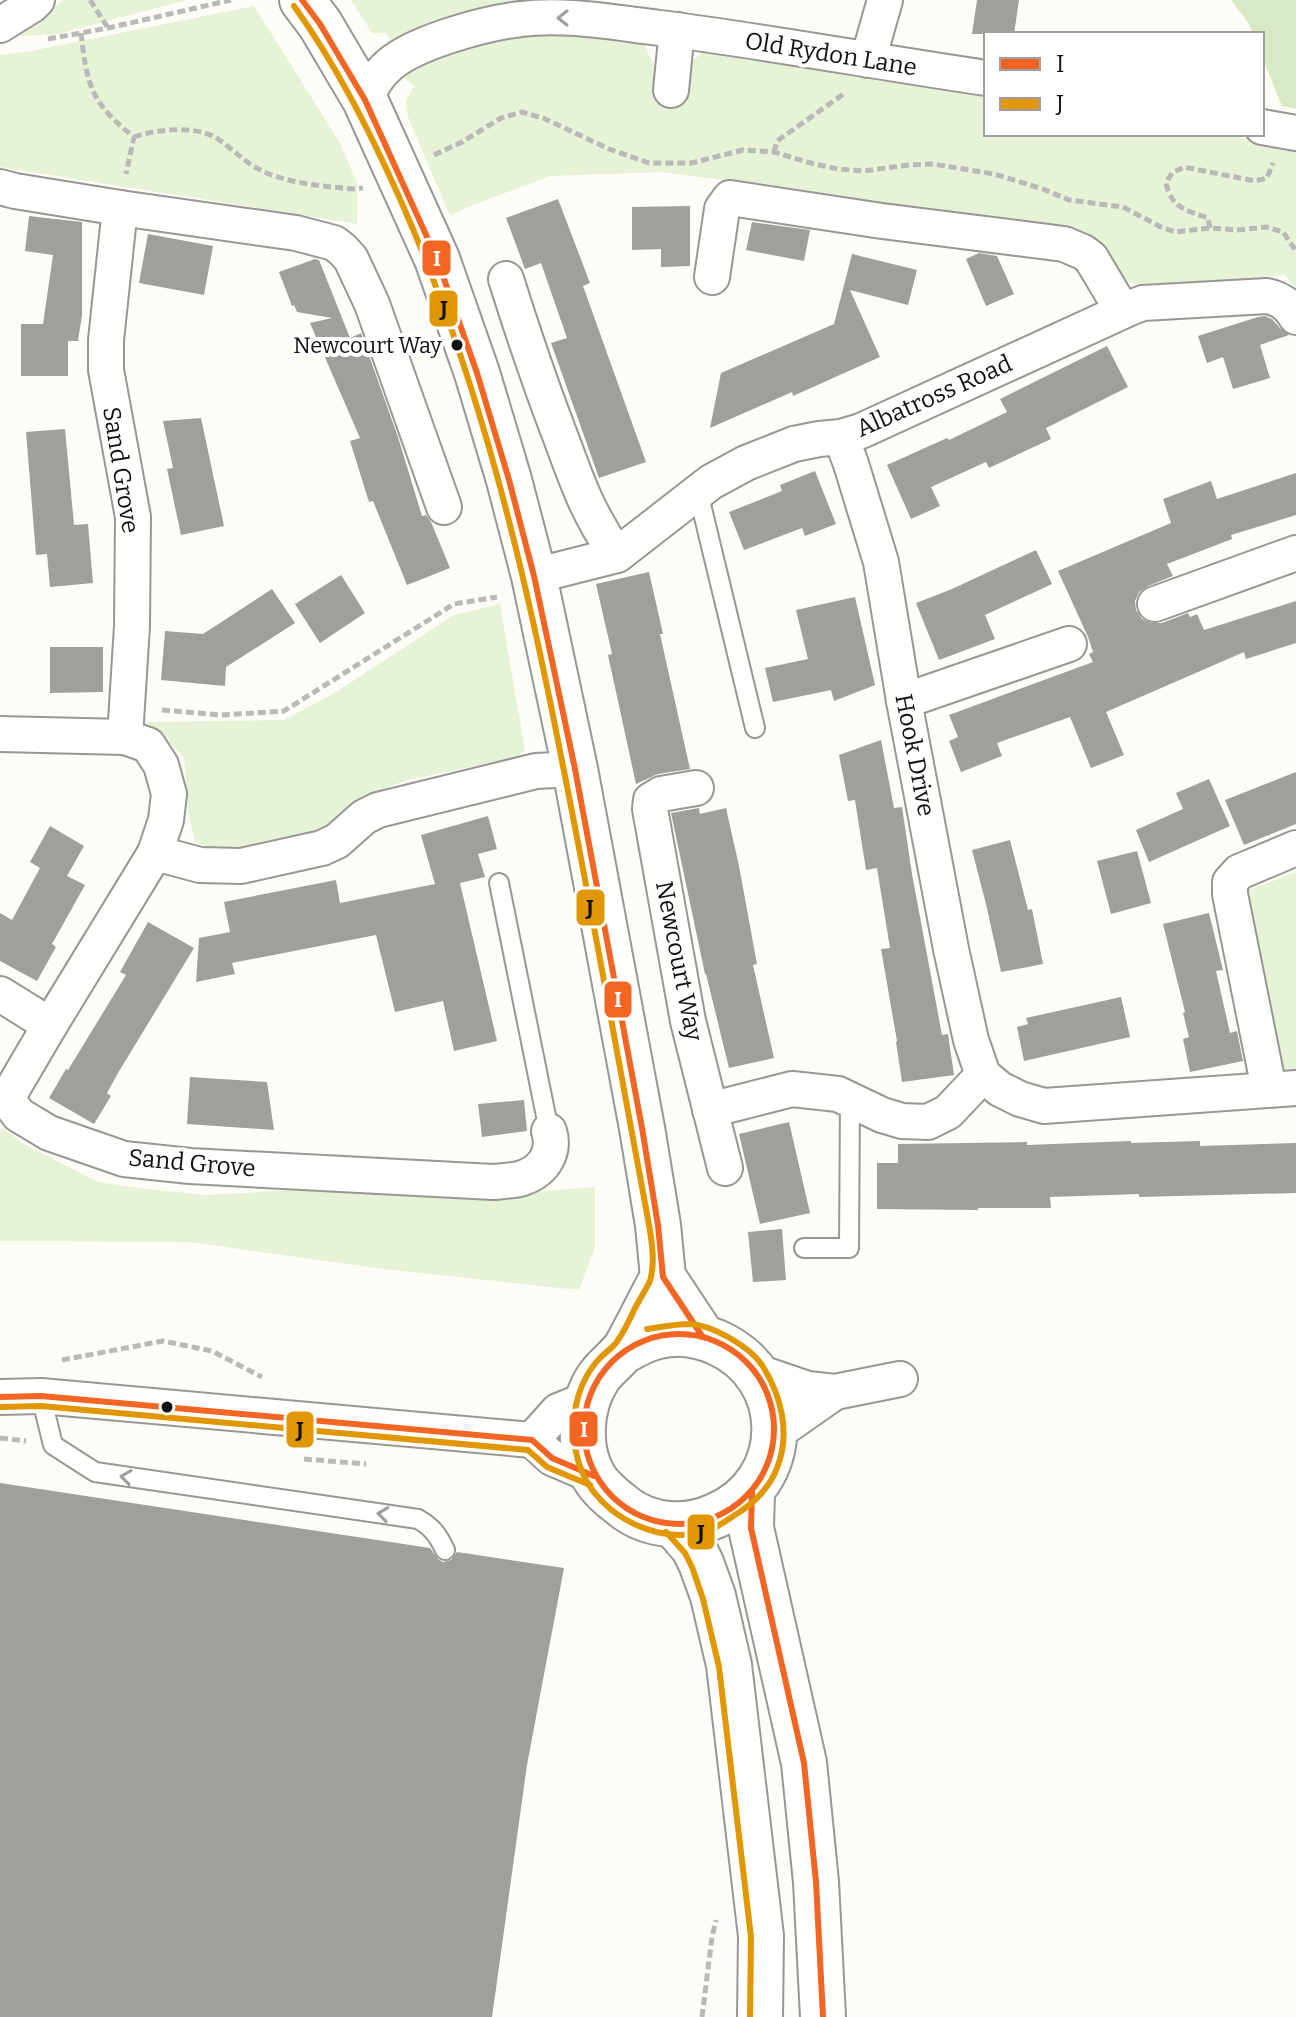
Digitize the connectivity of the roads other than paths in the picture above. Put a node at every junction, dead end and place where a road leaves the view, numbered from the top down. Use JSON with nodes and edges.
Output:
{"nodes":[{"id":1,"x":37,"y":0,"type":"edge"},
{"id":2,"x":302,"y":0,"type":"edge"},
{"id":3,"x":885,"y":0,"type":"edge"},
{"id":4,"x":0,"y":25,"type":"edge"},
{"id":5,"x":677,"y":30,"type":"junction"},
{"id":6,"x":868,"y":60,"type":"junction"},
{"id":7,"x":984,"y":78,"type":"edge"},
{"id":8,"x":671,"y":90,"type":"dead end"},
{"id":9,"x":365,"y":100,"type":"junction"},
{"id":10,"x":0,"y":187,"type":"edge"},
{"id":11,"x":120,"y":208,"type":"junction"},
{"id":12,"x":712,"y":277,"type":"dead end"},
{"id":13,"x":506,"y":279,"type":"dead end"},
{"id":14,"x":1122,"y":310,"type":"junction"},
{"id":15,"x":1296,"y":317,"type":"edge"},
{"id":16,"x":841,"y":437,"type":"junction"},
{"id":17,"x":698,"y":492,"type":"junction"},
{"id":18,"x":444,"y":507,"type":"dead end"},
{"id":19,"x":1296,"y":553,"type":"edge"},
{"id":20,"x":617,"y":555,"type":"junction"},
{"id":21,"x":522,"y":585,"type":"junction"},
{"id":22,"x":1155,"y":604,"type":"dead end"},
{"id":23,"x":1069,"y":644,"type":"dead end"},
{"id":24,"x":904,"y":701,"type":"junction"},
{"id":25,"x":126,"y":721,"type":"junction"},
{"id":26,"x":755,"y":728,"type":"dead end"},
{"id":27,"x":0,"y":734,"type":"edge"},
{"id":28,"x":575,"y":769,"type":"junction"},
{"id":29,"x":696,"y":788,"type":"dead end"},
{"id":30,"x":1296,"y":848,"type":"edge"},
{"id":31,"x":155,"y":853,"type":"junction"},
{"id":32,"x":499,"y":883,"type":"dead end"},
{"id":33,"x":0,"y":994,"type":"edge"},
{"id":34,"x":50,"y":1025,"type":"junction"},
{"id":35,"x":983,"y":1075,"type":"junction"},
{"id":36,"x":1282,"y":1089,"type":"edge"},
{"id":37,"x":850,"y":1101,"type":"junction"},
{"id":38,"x":710,"y":1110,"type":"junction"},
{"id":39,"x":549,"y":1131,"type":"joint"},
{"id":40,"x":725,"y":1168,"type":"dead end"},
{"id":41,"x":804,"y":1248,"type":"dead end"},
{"id":42,"x":663,"y":1277,"type":"junction"},
{"id":43,"x":702,"y":1336,"type":"junction"},
{"id":44,"x":624,"y":1351,"type":"junction"},
{"id":45,"x":755,"y":1371,"type":"junction"},
{"id":46,"x":900,"y":1379,"type":"dead end"},
{"id":47,"x":835,"y":1392,"type":"junction"},
{"id":48,"x":41,"y":1396,"type":"junction"},
{"id":49,"x":0,"y":1397,"type":"edge"},
{"id":50,"x":588,"y":1399,"type":"junction"},
{"id":51,"x":775,"y":1434,"type":"junction"},
{"id":52,"x":532,"y":1440,"type":"junction"},
{"id":53,"x":594,"y":1476,"type":"junction"},
{"id":54,"x":752,"y":1492,"type":"junction"},
{"id":55,"x":674,"y":1525,"type":"junction"},
{"id":56,"x":445,"y":1550,"type":"dead end"},
{"id":57,"x":760,"y":2017,"type":"edge"},
{"id":58,"x":823,"y":2017,"type":"edge"}],
"edges":[{"from":1,"to":4,"type":"street"},
{"from":2,"to":9,"type":"street"},
{"from":3,"to":6,"type":"street"},
{"from":5,"to":6,"type":"street","name":"Old Rydon Lane"},
{"from":5,"to":8,"type":"street"},
{"from":5,"to":9,"type":"street","name":"Old Rydon Lane","one_way":true},
{"from":6,"to":7,"type":"street","name":"Old Rydon Lane"},
{"from":9,"to":21,"type":"street"},
{"from":10,"to":11,"type":"street"},
{"from":11,"to":18,"type":"street"},
{"from":11,"to":25,"type":"street","name":"Sand Grove"},
{"from":12,"to":14,"type":"street"},
{"from":13,"to":20,"type":"street"},
{"from":14,"to":15,"type":"street","name":"Albatross Road"},
{"from":14,"to":16,"type":"street","name":"Albatross Road"},
{"from":16,"to":17,"type":"street","name":"Albatross Road"},
{"from":16,"to":24,"type":"street","name":"Hook Drive"},
{"from":17,"to":20,"type":"street","name":"Albatross Road"},
{"from":17,"to":26,"type":"lane"},
{"from":19,"to":22,"type":"street"},
{"from":20,"to":21,"type":"street","name":"Albatross Road"},
{"from":21,"to":28,"type":"street"},
{"from":23,"to":24,"type":"street"},
{"from":24,"to":35,"type":"street","name":"Hook Drive"},
{"from":25,"to":27,"type":"street"},
{"from":25,"to":31,"type":"street","name":"Sand Grove"},
{"from":28,"to":31,"type":"street"},
{"from":28,"to":42,"type":"street"},
{"from":29,"to":38,"type":"street","name":"Newcourt Way"},
{"from":30,"to":36,"type":"street"},
{"from":31,"to":34,"type":"street","name":"Sand Grove"},
{"from":32,"to":39,"type":"lane"},
{"from":33,"to":34,"type":"street"},
{"from":34,"to":39,"type":"street","name":"Sand Grove"},
{"from":35,"to":36,"type":"street"},
{"from":35,"to":37,"type":"street"},
{"from":37,"to":38,"type":"street"},
{"from":37,"to":41,"type":"lane"},
{"from":38,"to":40,"type":"street","name":"Newcourt Way"},
{"from":42,"to":43,"type":"street"},
{"from":42,"to":44,"type":"street"},
{"from":43,"to":44,"type":"street"},
{"from":43,"to":45,"type":"street"},
{"from":44,"to":50,"type":"street"},
{"from":45,"to":47,"type":"street"},
{"from":45,"to":51,"type":"street"},
{"from":46,"to":47,"type":"street"},
{"from":47,"to":51,"type":"street"},
{"from":48,"to":49,"type":"street"},
{"from":48,"to":52,"type":"street"},
{"from":56,"to":48,"type":"lane","one_way":true},
{"from":50,"to":52,"type":"street"},
{"from":50,"to":53,"type":"street"},
{"from":51,"to":54,"type":"street"},
{"from":52,"to":53,"type":"street"},
{"from":53,"to":55,"type":"street"},
{"from":54,"to":55,"type":"street"},
{"from":54,"to":58,"type":"street"},
{"from":55,"to":57,"type":"street"}]}
